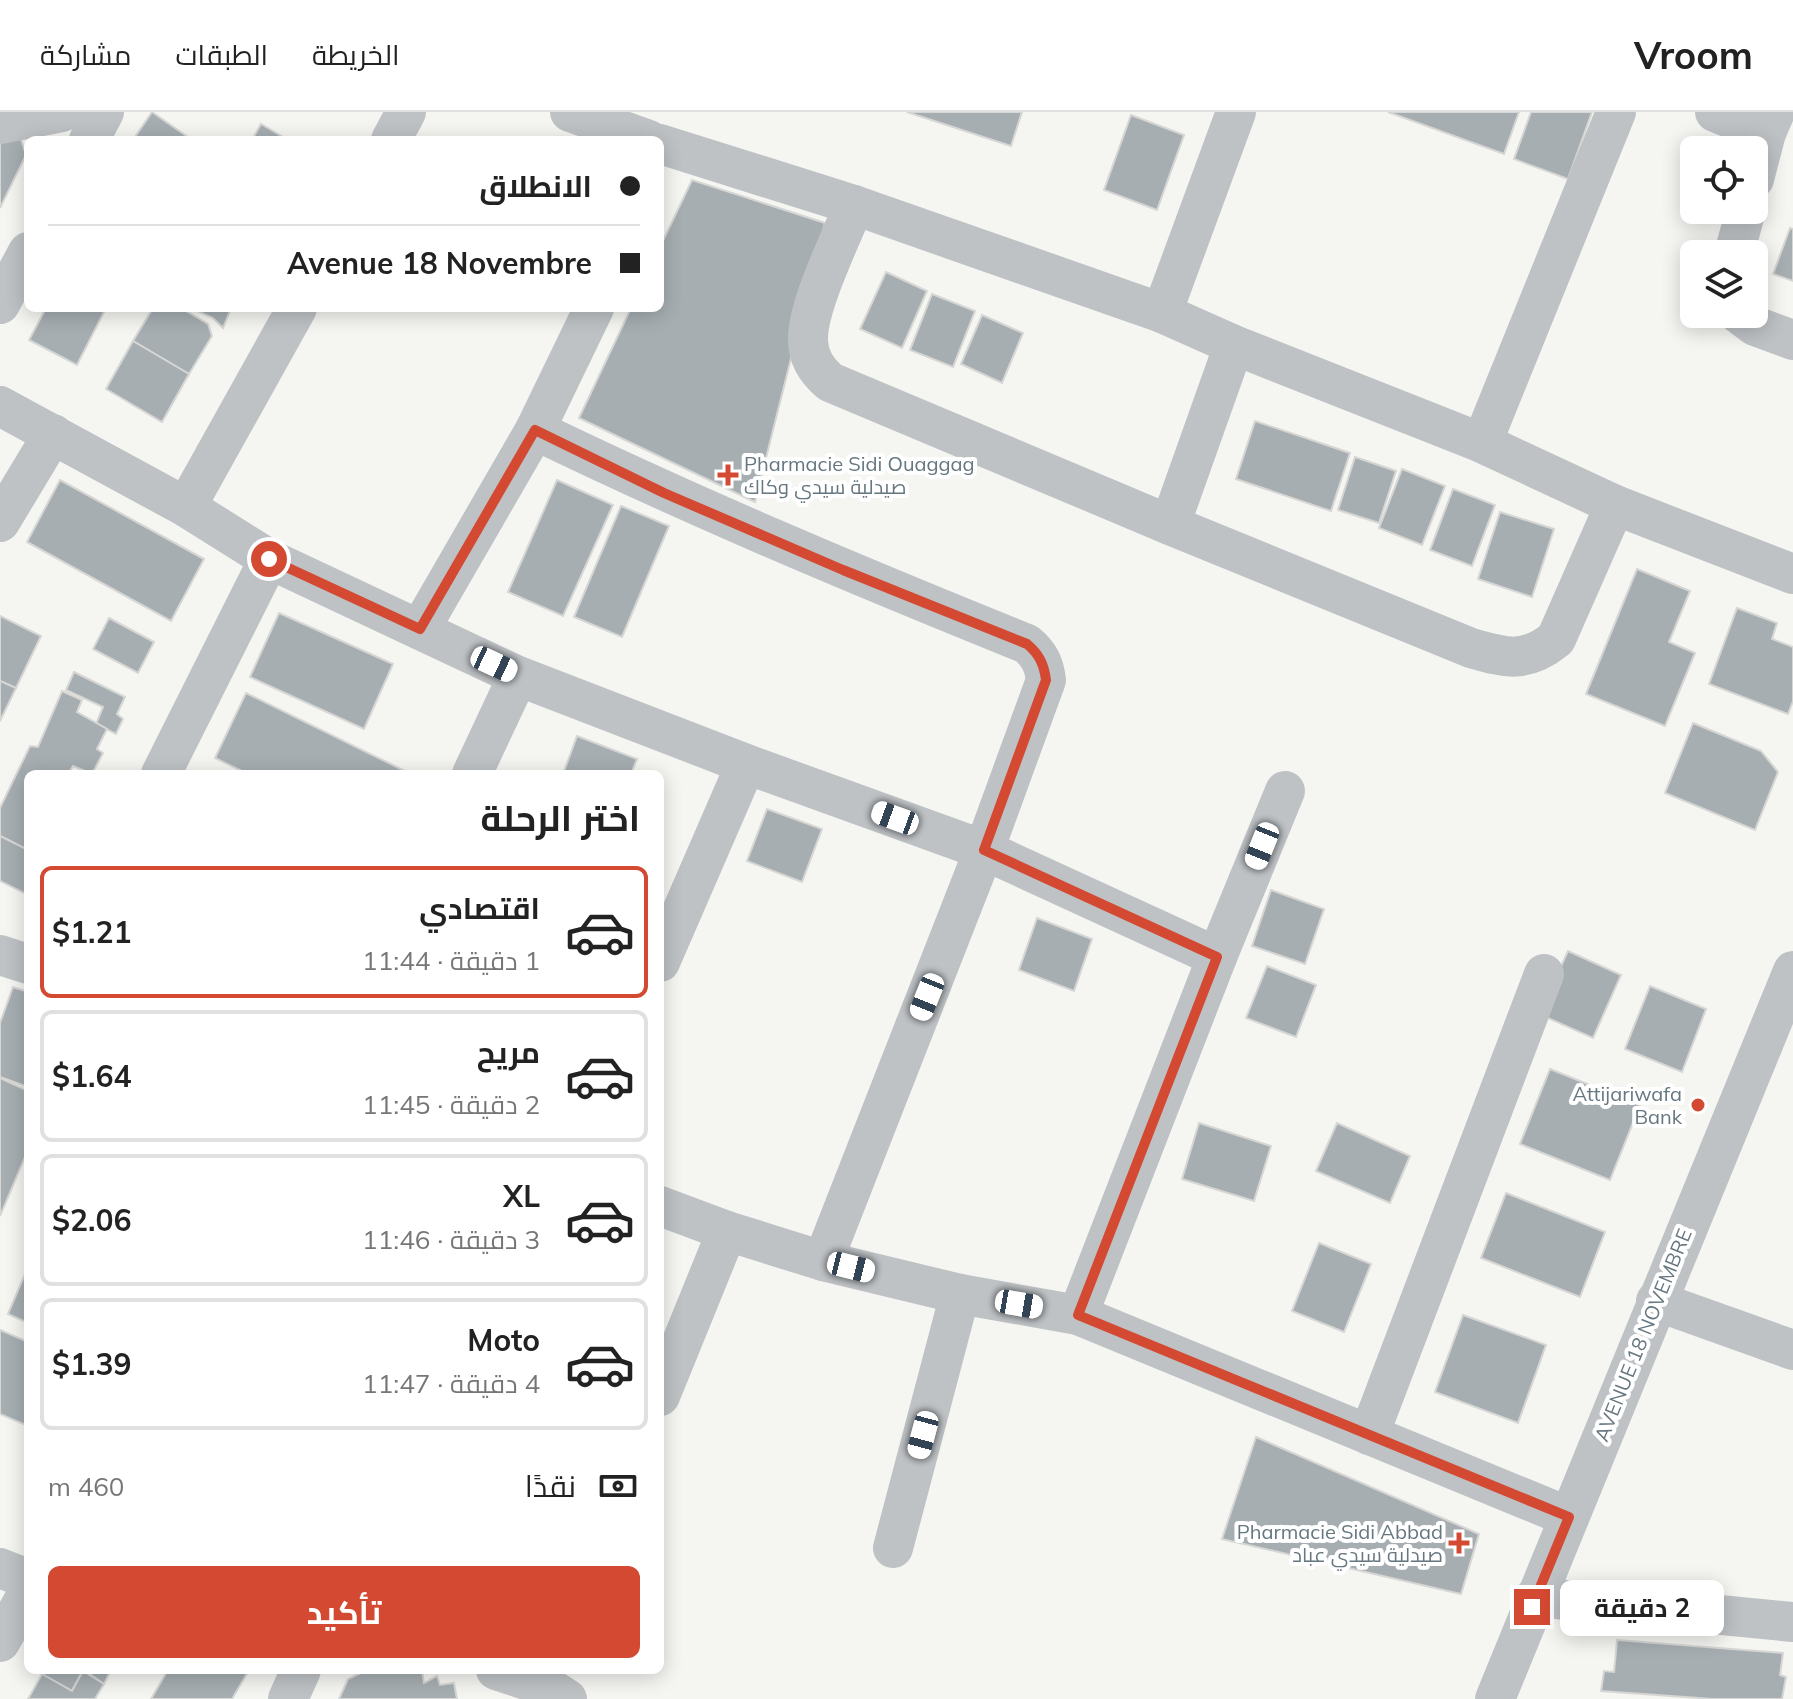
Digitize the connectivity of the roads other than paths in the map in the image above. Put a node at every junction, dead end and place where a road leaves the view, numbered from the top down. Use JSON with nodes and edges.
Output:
{"nodes":[{"id":1,"x":62,"y":112,"type":"edge"},
{"id":2,"x":104,"y":112,"type":"edge"},
{"id":3,"x":406,"y":112,"type":"edge"},
{"id":4,"x":570,"y":112,"type":"edge"},
{"id":5,"x":1616,"y":112,"type":"edge"},
{"id":6,"x":1715,"y":112,"type":"edge"},
{"id":7,"x":1232,"y":113,"type":"edge"},
{"id":8,"x":1770,"y":123,"type":"edge"},
{"id":9,"x":0,"y":124,"type":"edge"},
{"id":10,"x":91,"y":136,"type":"edge"},
{"id":11,"x":393,"y":136,"type":"edge"},
{"id":12,"x":625,"y":136,"type":"edge"},
{"id":13,"x":664,"y":152,"type":"edge"},
{"id":14,"x":854,"y":205,"type":"junction"},
{"id":15,"x":24,"y":259,"type":"edge"},
{"id":16,"x":0,"y":304,"type":"edge"},
{"id":17,"x":295,"y":312,"type":"edge"},
{"id":18,"x":592,"y":312,"type":"edge"},
{"id":19,"x":1162,"y":313,"type":"junction"},
{"id":20,"x":1760,"y":328,"type":"edge"},
{"id":21,"x":1793,"y":340,"type":"edge"},
{"id":22,"x":1234,"y":345,"type":"junction"},
{"id":23,"x":0,"y":406,"type":"edge"},
{"id":24,"x":535,"y":430,"type":"junction"},
{"id":25,"x":53,"y":434,"type":"junction"},
{"id":26,"x":1482,"y":443,"type":"junction"},
{"id":27,"x":1615,"y":505,"type":"junction"},
{"id":28,"x":186,"y":507,"type":"junction"},
{"id":29,"x":0,"y":522,"type":"edge"},
{"id":30,"x":1170,"y":525,"type":"junction"},
{"id":31,"x":269,"y":559,"type":"junction"},
{"id":32,"x":1793,"y":574,"type":"edge"},
{"id":33,"x":420,"y":629,"type":"junction"},
{"id":34,"x":518,"y":676,"type":"junction"},
{"id":35,"x":746,"y":764,"type":"junction"},
{"id":36,"x":163,"y":770,"type":"edge"},
{"id":37,"x":474,"y":770,"type":"edge"},
{"id":38,"x":1285,"y":791,"type":"dead end"},
{"id":39,"x":984,"y":850,"type":"junction"},
{"id":40,"x":664,"y":953,"type":"edge"},
{"id":41,"x":0,"y":955,"type":"edge"},
{"id":42,"x":1217,"y":957,"type":"junction"},
{"id":43,"x":24,"y":963,"type":"edge"},
{"id":44,"x":1793,"y":971,"type":"edge"},
{"id":45,"x":1544,"y":974,"type":"dead end"},
{"id":46,"x":1777,"y":1053,"type":"edge"},
{"id":47,"x":664,"y":1207,"type":"edge"},
{"id":48,"x":727,"y":1231,"type":"junction"},
{"id":49,"x":823,"y":1261,"type":"junction"},
{"id":50,"x":960,"y":1294,"type":"junction"},
{"id":51,"x":1656,"y":1301,"type":"junction"},
{"id":52,"x":1078,"y":1315,"type":"junction"},
{"id":53,"x":1793,"y":1350,"type":"edge"},
{"id":54,"x":664,"y":1386,"type":"edge"},
{"id":55,"x":1369,"y":1435,"type":"junction"},
{"id":56,"x":1569,"y":1517,"type":"junction"},
{"id":57,"x":893,"y":1548,"type":"dead end"},
{"id":58,"x":0,"y":1568,"type":"edge"},
{"id":59,"x":24,"y":1577,"type":"edge"},
{"id":60,"x":1535,"y":1597,"type":"junction"},
{"id":61,"x":24,"y":1600,"type":"edge"},
{"id":62,"x":1793,"y":1622,"type":"edge"},
{"id":63,"x":0,"y":1642,"type":"edge"},
{"id":64,"x":299,"y":1674,"type":"edge"},
{"id":65,"x":508,"y":1674,"type":"edge"},
{"id":66,"x":288,"y":1699,"type":"edge"},
{"id":67,"x":567,"y":1699,"type":"edge"},
{"id":68,"x":1495,"y":1699,"type":"edge"}],
"edges":[{"from":1,"to":9,"type":"street"},
{"from":2,"to":10,"type":"street"},
{"from":3,"to":11,"type":"street"},
{"from":4,"to":12,"type":"street"},
{"from":5,"to":26,"type":"street"},
{"from":6,"to":8,"type":"street"},
{"from":7,"to":19,"type":"street"},
{"from":13,"to":14,"type":"street"},
{"from":14,"to":19,"type":"street"},
{"from":14,"to":30,"type":"street"},
{"from":15,"to":16,"type":"street"},
{"from":17,"to":28,"type":"street"},
{"from":18,"to":24,"type":"street"},
{"from":19,"to":22,"type":"street"},
{"from":20,"to":21,"type":"street"},
{"from":22,"to":26,"type":"street"},
{"from":22,"to":30,"type":"street"},
{"from":23,"to":25,"type":"street"},
{"from":24,"to":33,"type":"street"},
{"from":24,"to":39,"type":"street"},
{"from":25,"to":28,"type":"street"},
{"from":25,"to":29,"type":"street"},
{"from":26,"to":27,"type":"street"},
{"from":27,"to":30,"type":"street"},
{"from":27,"to":32,"type":"street"},
{"from":28,"to":31,"type":"street"},
{"from":31,"to":33,"type":"street"},
{"from":31,"to":36,"type":"street"},
{"from":33,"to":34,"type":"street"},
{"from":34,"to":35,"type":"street"},
{"from":34,"to":37,"type":"street"},
{"from":35,"to":39,"type":"street"},
{"from":35,"to":40,"type":"street"},
{"from":38,"to":42,"type":"street"},
{"from":39,"to":42,"type":"street"},
{"from":39,"to":49,"type":"street"},
{"from":41,"to":43,"type":"street"},
{"from":42,"to":52,"type":"street"},
{"from":44,"to":46,"type":"street","name":"AVENUE 18 NOVEMBRE"},
{"from":45,"to":55,"type":"street"},
{"from":46,"to":51,"type":"street","name":"AVENUE 18 NOVEMBRE"},
{"from":47,"to":48,"type":"street"},
{"from":48,"to":49,"type":"street"},
{"from":48,"to":54,"type":"street"},
{"from":49,"to":50,"type":"street"},
{"from":50,"to":52,"type":"street"},
{"from":50,"to":57,"type":"street"},
{"from":51,"to":53,"type":"street"},
{"from":51,"to":56,"type":"street","name":"AVENUE 18 NOVEMBRE"},
{"from":52,"to":55,"type":"street"},
{"from":55,"to":56,"type":"street"},
{"from":56,"to":60,"type":"street","name":"AVENUE 18 NOVEMBRE"},
{"from":58,"to":59,"type":"street"},
{"from":60,"to":62,"type":"street"},
{"from":60,"to":68,"type":"street","name":"AVENUE 18 NOVEMBRE"},
{"from":61,"to":63,"type":"street"},
{"from":64,"to":66,"type":"street"},
{"from":65,"to":67,"type":"street"}]}
